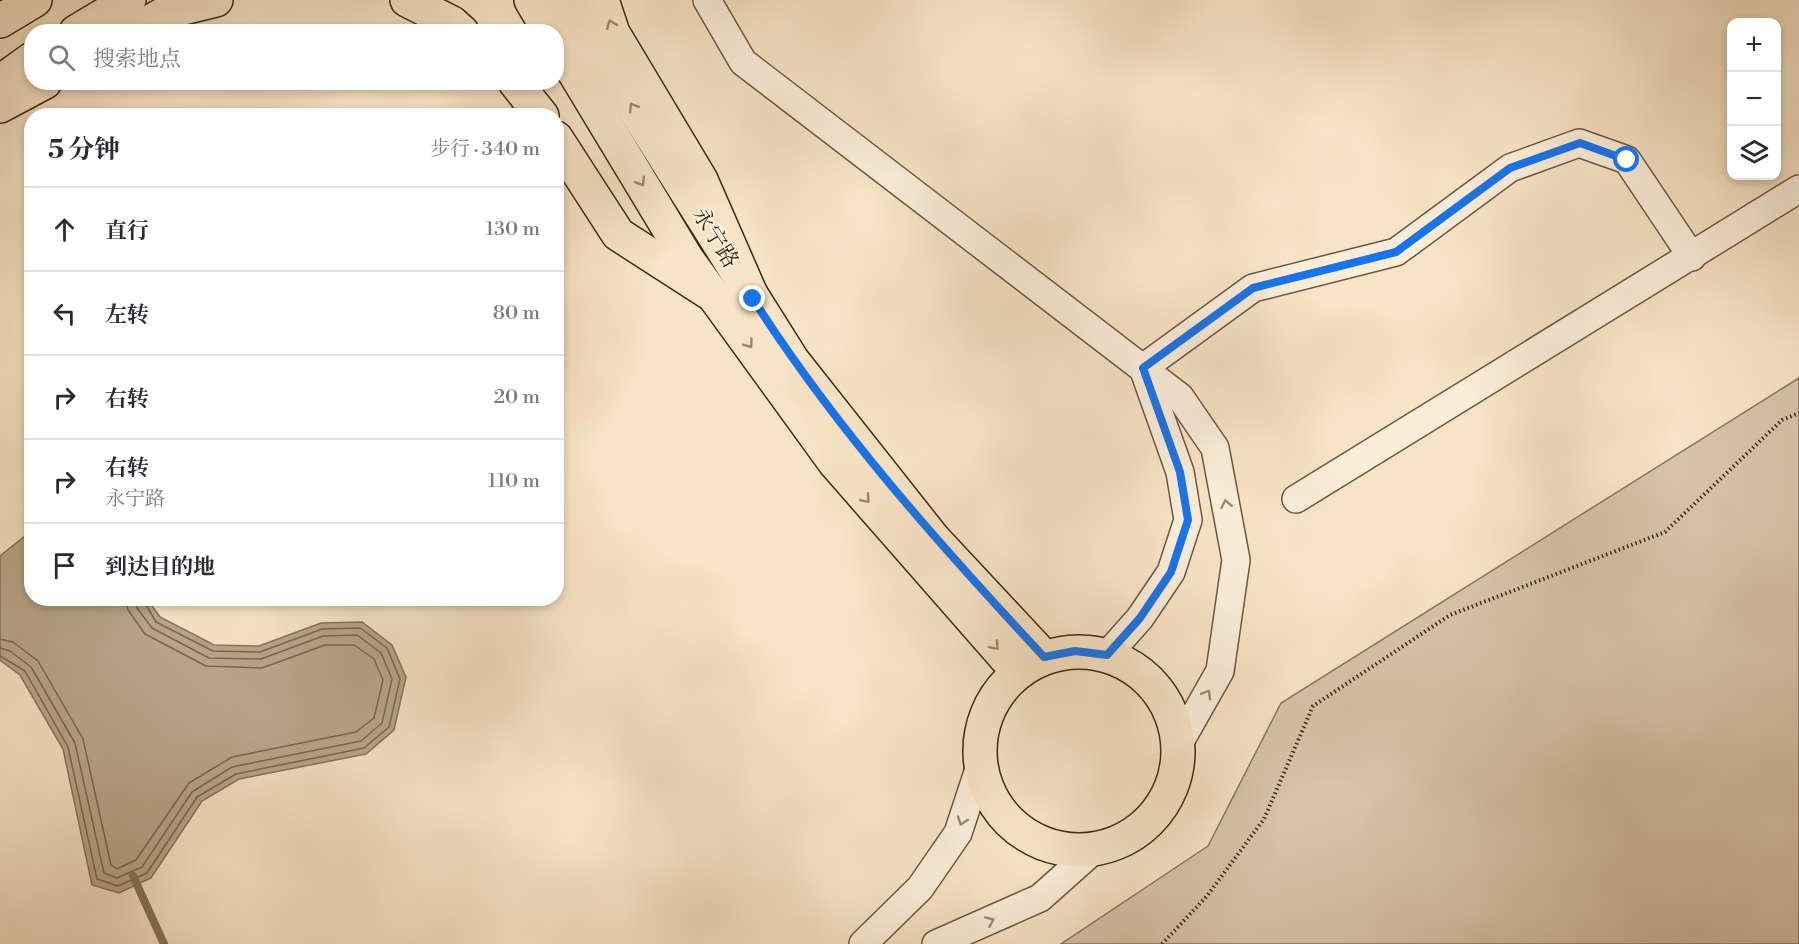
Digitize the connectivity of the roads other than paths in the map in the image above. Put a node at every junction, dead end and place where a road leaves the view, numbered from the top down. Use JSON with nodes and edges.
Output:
{"nodes":[{"id":1,"x":35,"y":0,"type":"edge"},
{"id":2,"x":129,"y":0,"type":"edge"},
{"id":3,"x":216,"y":0,"type":"edge"},
{"id":4,"x":406,"y":0,"type":"edge"},
{"id":5,"x":531,"y":0,"type":"edge"},
{"id":6,"x":566,"y":0,"type":"edge"},
{"id":7,"x":602,"y":0,"type":"edge"},
{"id":8,"x":707,"y":0,"type":"edge"},
{"id":9,"x":0,"y":21,"type":"edge"},
{"id":10,"x":89,"y":24,"type":"edge"},
{"id":11,"x":147,"y":24,"type":"edge"},
{"id":12,"x":453,"y":24,"type":"edge"},
{"id":13,"x":545,"y":24,"type":"edge"},
{"id":14,"x":564,"y":55,"type":"edge"},
{"id":15,"x":24,"y":64,"type":"edge"},
{"id":16,"x":0,"y":82,"type":"edge"},
{"id":17,"x":30,"y":90,"type":"edge"},
{"id":18,"x":521,"y":90,"type":"edge"},
{"id":19,"x":0,"y":106,"type":"edge"},
{"id":20,"x":536,"y":108,"type":"edge"},
{"id":21,"x":564,"y":150,"type":"edge"},
{"id":22,"x":1799,"y":189,"type":"edge"},
{"id":23,"x":1692,"y":257,"type":"junction"},
{"id":24,"x":714,"y":296,"type":"junction"},
{"id":25,"x":753,"y":299,"type":"junction"},
{"id":26,"x":1143,"y":368,"type":"junction"},
{"id":27,"x":1296,"y":500,"type":"dead end"},
{"id":28,"x":1107,"y":655,"type":"junction"},
{"id":29,"x":1031,"y":664,"type":"junction"},
{"id":30,"x":1178,"y":745,"type":"junction"},
{"id":31,"x":980,"y":766,"type":"junction"},
{"id":32,"x":1095,"y":849,"type":"junction"},
{"id":33,"x":863,"y":944,"type":"edge"},
{"id":34,"x":936,"y":944,"type":"edge"}],
"edges":[{"from":1,"to":9,"type":"main road"},
{"from":2,"to":10,"type":"main road"},
{"from":3,"to":11,"type":"main road"},
{"from":4,"to":12,"type":"main road"},
{"from":5,"to":13,"type":"main road"},
{"from":25,"to":6,"type":"main road","name":"永宁路","one_way":true},
{"from":25,"to":7,"type":"main road","one_way":true},
{"from":8,"to":26,"type":"street"},
{"from":14,"to":24,"type":"main road","name":"永宁路","one_way":true},
{"from":15,"to":16,"type":"main road"},
{"from":17,"to":19,"type":"main road"},
{"from":18,"to":20,"type":"main road"},
{"from":21,"to":24,"type":"main road"},
{"from":22,"to":23,"type":"street"},
{"from":23,"to":26,"type":"street"},
{"from":23,"to":27,"type":"street"},
{"from":24,"to":29,"type":"main road","name":"永宁路","one_way":true},
{"from":25,"to":29,"type":"main road","name":"永宁路"},
{"from":26,"to":28,"type":"street"},
{"from":30,"to":26,"type":"street","one_way":true},
{"from":28,"to":29,"type":"main road"},
{"from":28,"to":30,"type":"main road"},
{"from":29,"to":31,"type":"main road"},
{"from":30,"to":32,"type":"main road"},
{"from":31,"to":32,"type":"main road"},
{"from":31,"to":33,"type":"street","one_way":true},
{"from":34,"to":32,"type":"street","one_way":true}]}
